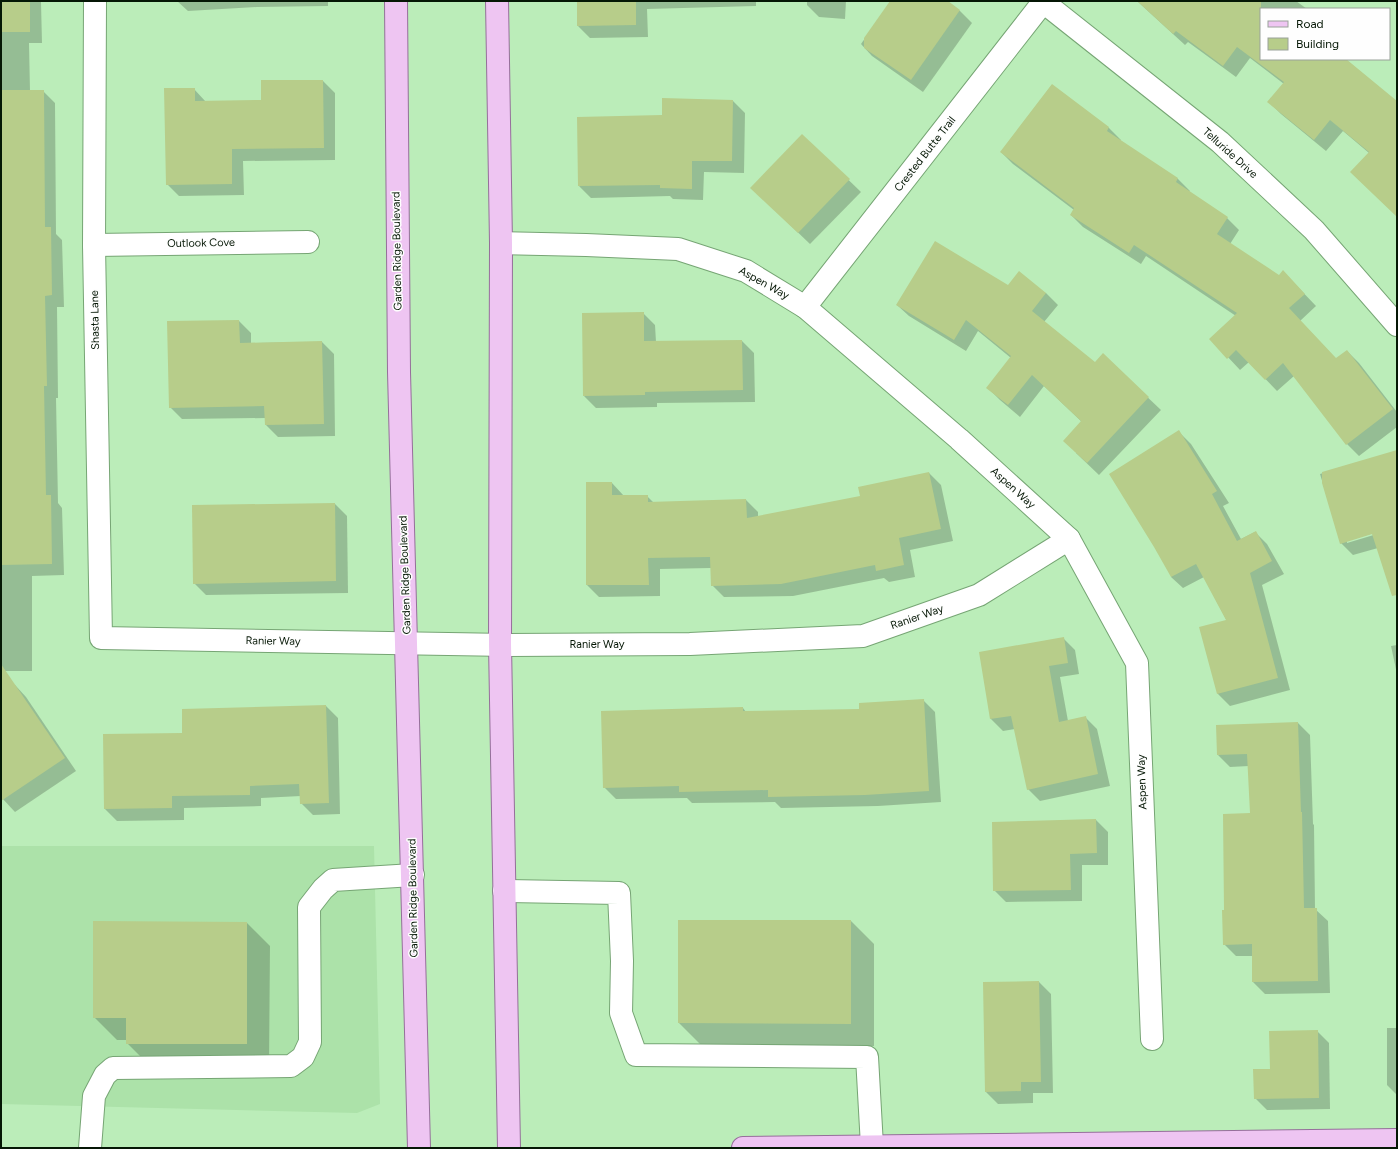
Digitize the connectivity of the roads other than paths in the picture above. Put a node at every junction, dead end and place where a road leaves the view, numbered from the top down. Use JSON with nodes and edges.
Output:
{"nodes":[{"id":1,"x":95,"y":1,"type":"edge"},
{"id":2,"x":396,"y":1,"type":"edge"},
{"id":3,"x":497,"y":1,"type":"edge"},
{"id":4,"x":1043,"y":1,"type":"edge"},
{"id":5,"x":308,"y":242,"type":"dead end"},
{"id":6,"x":501,"y":243,"type":"junction"},
{"id":7,"x":94,"y":245,"type":"junction"},
{"id":8,"x":805,"y":307,"type":"junction"},
{"id":9,"x":1397,"y":326,"type":"edge"},
{"id":10,"x":1069,"y":538,"type":"junction"},
{"id":11,"x":101,"y":638,"type":"joint"},
{"id":12,"x":407,"y":642,"type":"junction"},
{"id":13,"x":500,"y":644,"type":"junction"},
{"id":14,"x":412,"y":875,"type":"junction"},
{"id":15,"x":504,"y":891,"type":"junction"},
{"id":16,"x":1152,"y":1039,"type":"dead end"},
{"id":17,"x":1397,"y":1140,"type":"edge"},
{"id":18,"x":872,"y":1146,"type":"junction"},
{"id":19,"x":90,"y":1148,"type":"edge"},
{"id":20,"x":419,"y":1148,"type":"edge"},
{"id":21,"x":509,"y":1148,"type":"edge"},
{"id":22,"x":743,"y":1148,"type":"edge"}],
"edges":[{"from":1,"to":7,"type":"street","name":"Shasta Lane"},
{"from":2,"to":12,"type":"main road","name":"Garden Ridge Boulevard"},
{"from":3,"to":6,"type":"main road"},
{"from":4,"to":8,"type":"street","name":"Crested Butte Trail"},
{"from":4,"to":9,"type":"street","name":"Telluride Drive"},
{"from":5,"to":7,"type":"street","name":"Outlook Cove"},
{"from":6,"to":8,"type":"street","name":"Aspen Way"},
{"from":6,"to":13,"type":"main road"},
{"from":7,"to":11,"type":"street","name":"Shasta Lane"},
{"from":8,"to":10,"type":"street","name":"Aspen Way"},
{"from":10,"to":13,"type":"street","name":"Ranier Way"},
{"from":10,"to":16,"type":"street","name":"Aspen Way"},
{"from":11,"to":12,"type":"street","name":"Ranier Way"},
{"from":12,"to":13,"type":"street","name":"Ranier Way"},
{"from":12,"to":14,"type":"main road","name":"Garden Ridge Boulevard"},
{"from":13,"to":15,"type":"main road"},
{"from":14,"to":19,"type":"street"},
{"from":14,"to":20,"type":"main road","name":"Garden Ridge Boulevard"},
{"from":15,"to":18,"type":"street"},
{"from":15,"to":21,"type":"main road"},
{"from":17,"to":18,"type":"main road"},
{"from":18,"to":22,"type":"main road"}]}
